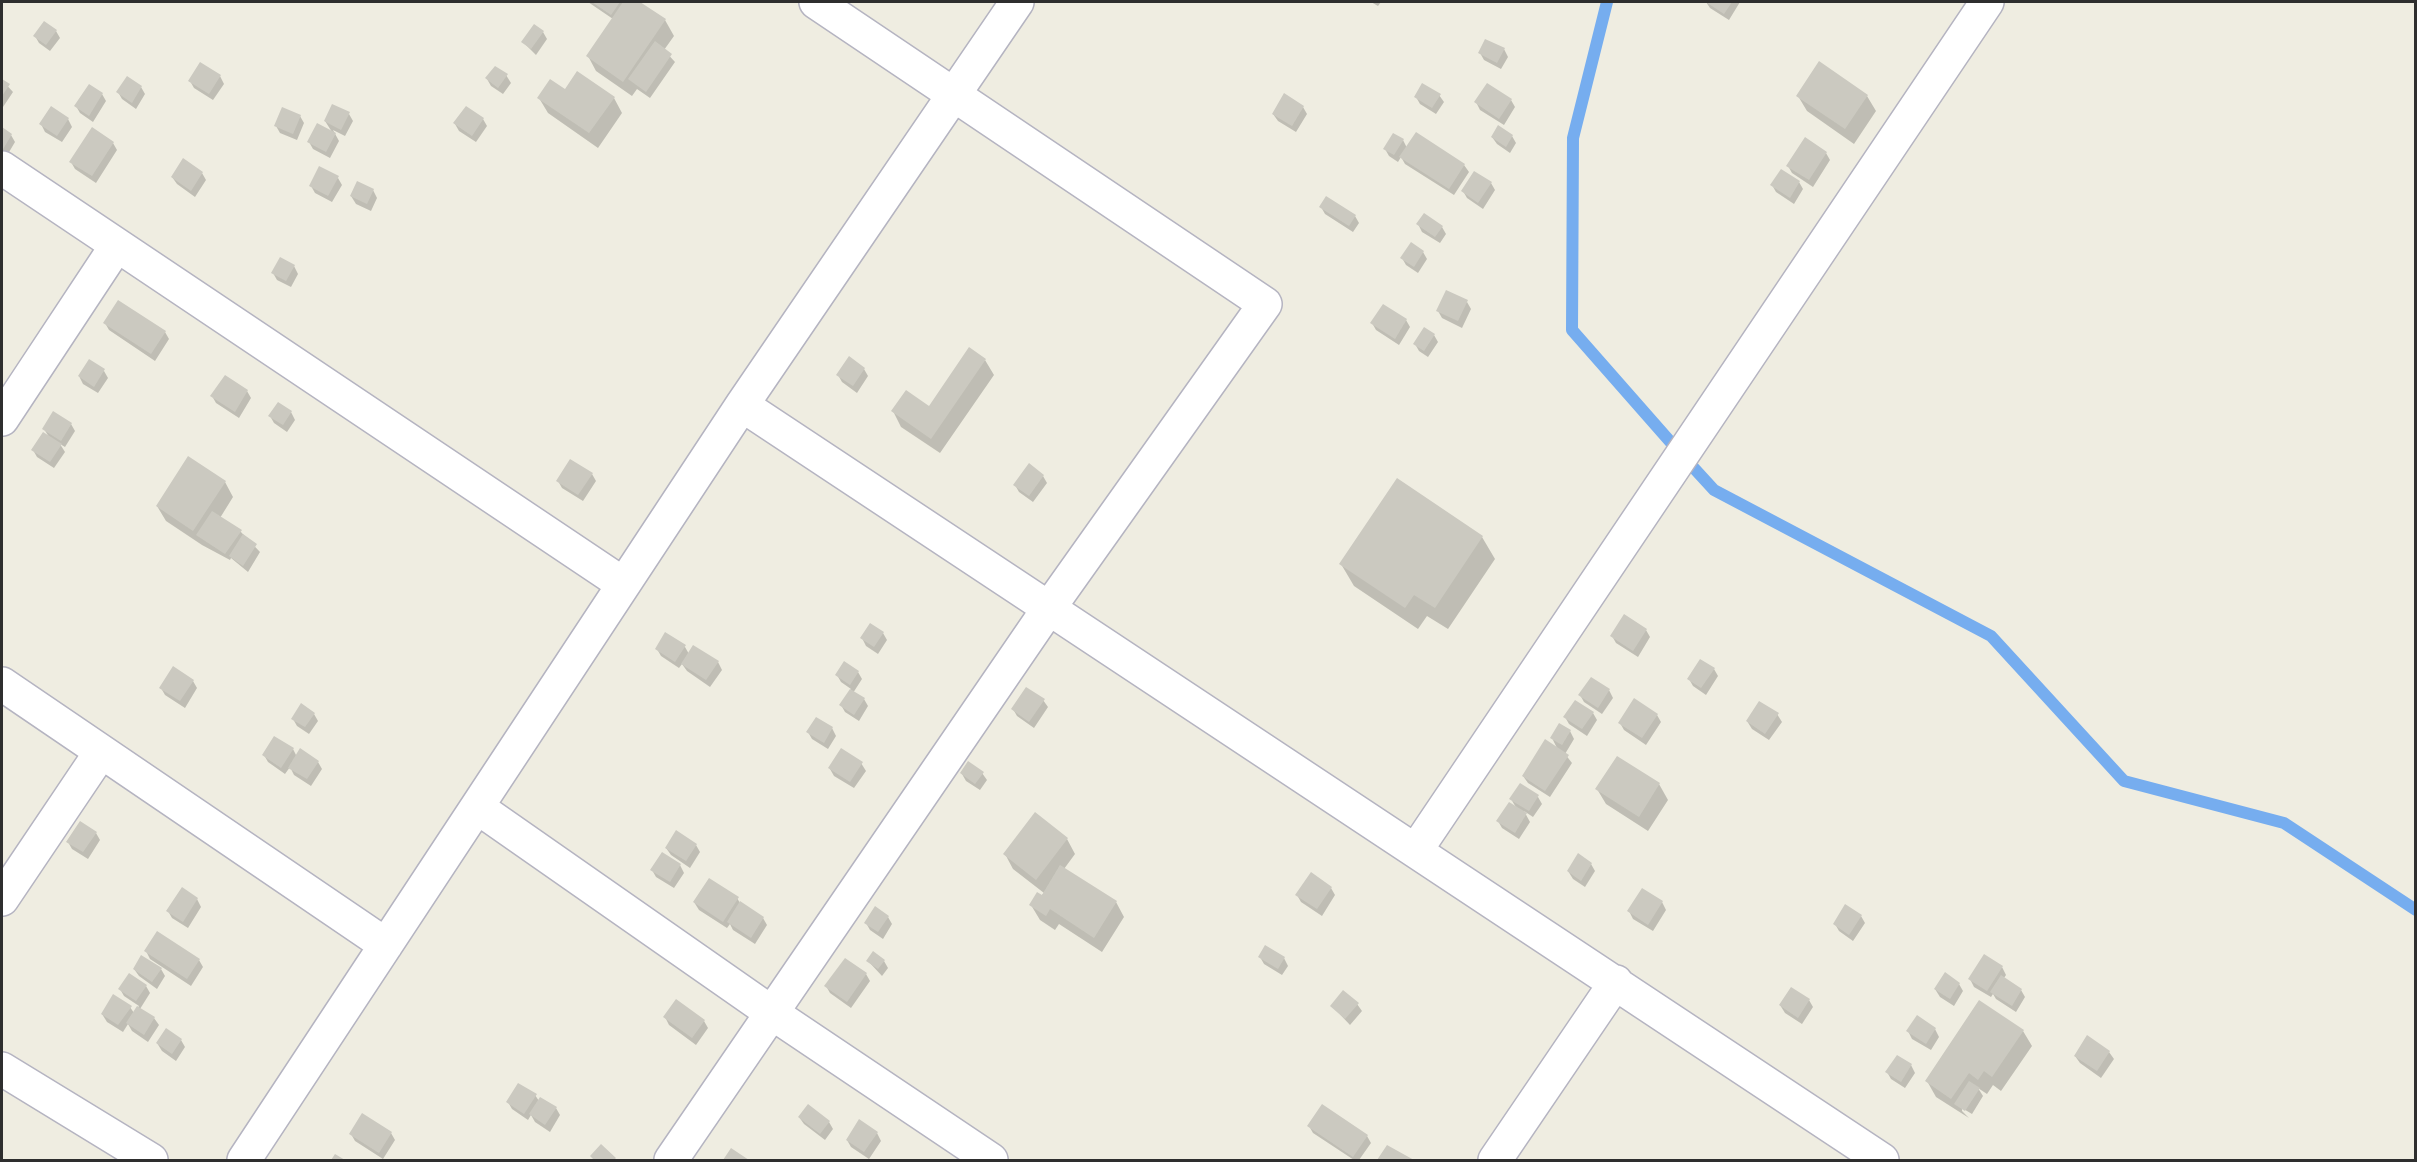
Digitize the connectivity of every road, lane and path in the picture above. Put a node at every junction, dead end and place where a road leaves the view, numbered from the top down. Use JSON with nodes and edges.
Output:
{"nodes":[{"id":1,"x":816,"y":2,"type":"edge"},
{"id":2,"x":1017,"y":2,"type":"edge"},
{"id":3,"x":1987,"y":2,"type":"edge"},
{"id":4,"x":954,"y":94,"type":"junction"},
{"id":5,"x":2,"y":168,"type":"edge"},
{"id":6,"x":117,"y":245,"type":"junction"},
{"id":7,"x":742,"y":405,"type":"junction"},
{"id":8,"x":2,"y":419,"type":"edge"},
{"id":9,"x":623,"y":584,"type":"junction"},
{"id":10,"x":1049,"y":608,"type":"junction"},
{"id":11,"x":2,"y":684,"type":"edge"},
{"id":12,"x":102,"y":752,"type":"junction"},
{"id":13,"x":477,"y":807,"type":"junction"},
{"id":14,"x":1416,"y":850,"type":"junction"},
{"id":15,"x":2,"y":899,"type":"edge"},
{"id":16,"x":386,"y":945,"type":"junction"},
{"id":17,"x":1616,"y":982,"type":"junction"},
{"id":18,"x":772,"y":1013,"type":"junction"},
{"id":19,"x":2,"y":1069,"type":"edge"},
{"id":20,"x":151,"y":1161,"type":"edge"},
{"id":21,"x":244,"y":1161,"type":"edge"},
{"id":22,"x":671,"y":1161,"type":"edge"},
{"id":23,"x":992,"y":1161,"type":"edge"},
{"id":24,"x":1495,"y":1161,"type":"edge"},
{"id":25,"x":1882,"y":1161,"type":"edge"}],
"edges":[{"from":1,"to":4,"type":"street"},
{"from":2,"to":4,"type":"street"},
{"from":3,"to":14,"type":"street"},
{"from":4,"to":7,"type":"street"},
{"from":4,"to":10,"type":"street"},
{"from":5,"to":6,"type":"street"},
{"from":6,"to":8,"type":"street"},
{"from":6,"to":9,"type":"street"},
{"from":7,"to":9,"type":"street"},
{"from":7,"to":10,"type":"street"},
{"from":9,"to":13,"type":"street"},
{"from":10,"to":14,"type":"street"},
{"from":10,"to":18,"type":"street"},
{"from":11,"to":12,"type":"street"},
{"from":12,"to":15,"type":"street"},
{"from":12,"to":16,"type":"street"},
{"from":13,"to":16,"type":"street"},
{"from":13,"to":18,"type":"street"},
{"from":14,"to":17,"type":"street"},
{"from":16,"to":21,"type":"street"},
{"from":17,"to":24,"type":"street"},
{"from":17,"to":25,"type":"street"},
{"from":18,"to":22,"type":"street"},
{"from":18,"to":23,"type":"street"},
{"from":19,"to":20,"type":"street"}]}
